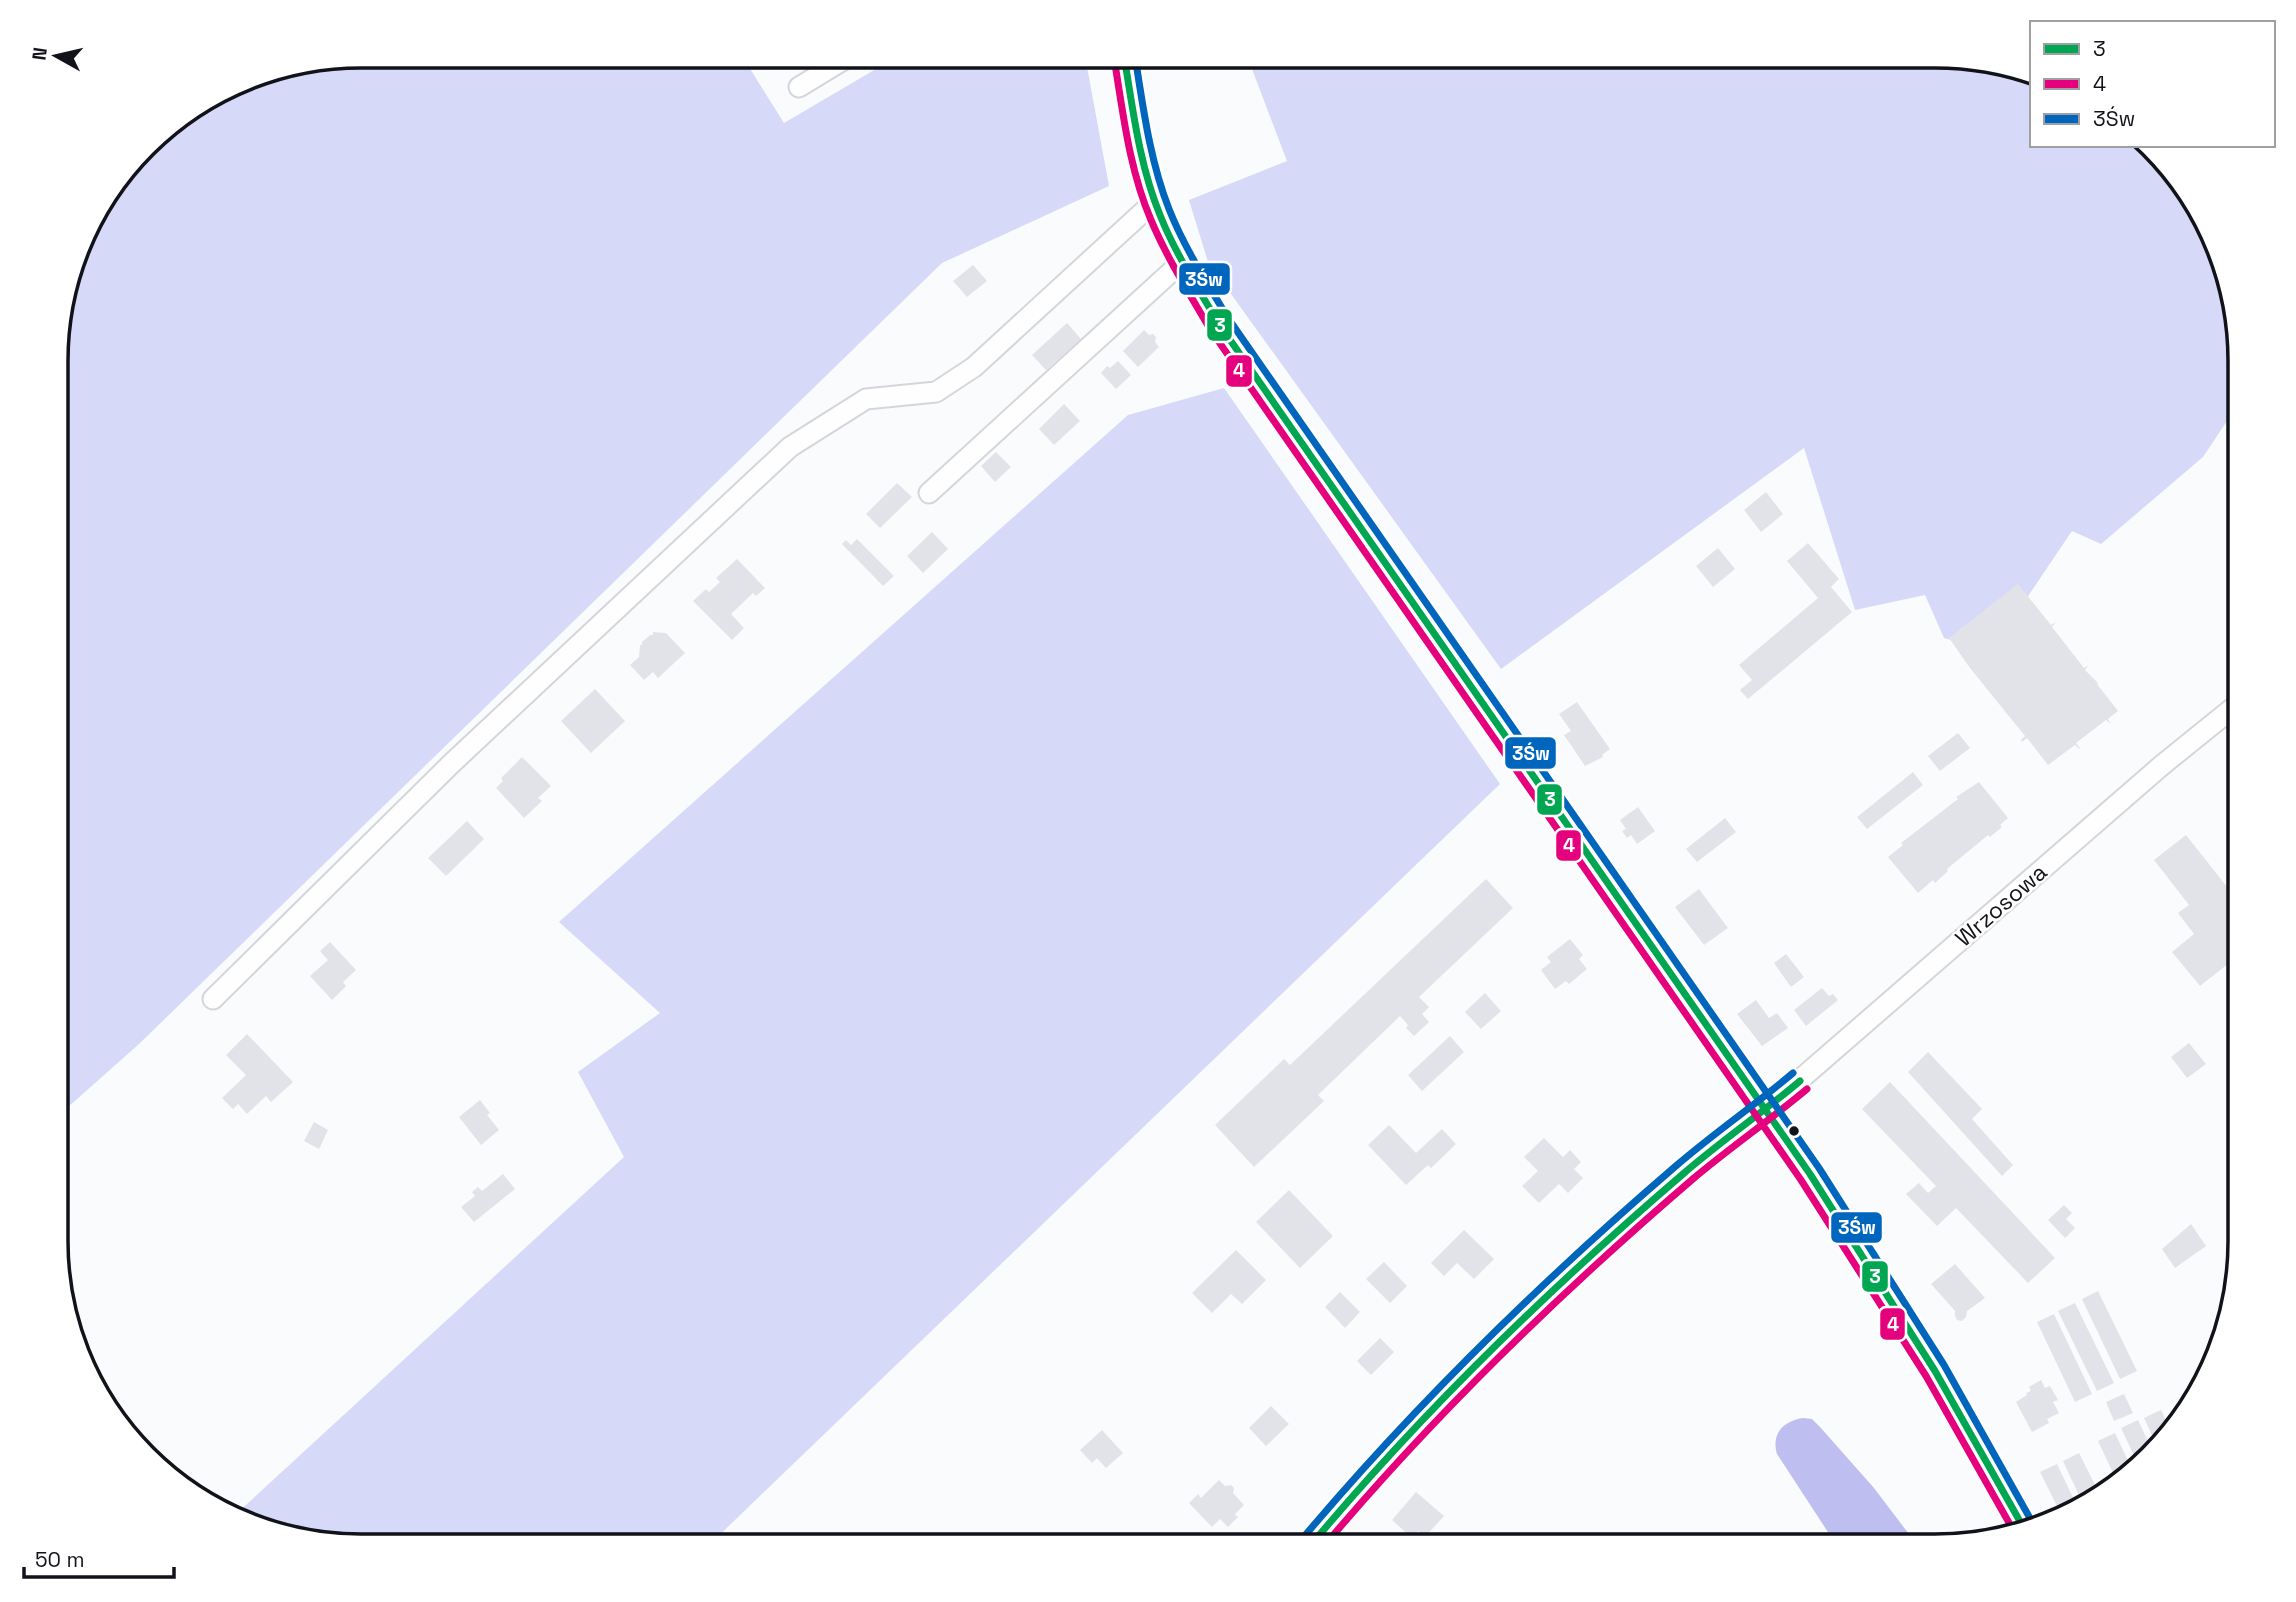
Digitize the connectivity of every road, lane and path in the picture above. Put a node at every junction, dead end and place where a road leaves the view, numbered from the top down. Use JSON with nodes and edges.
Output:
{"nodes":[{"id":1,"x":830,"y":68,"type":"edge"},
{"id":2,"x":1126,"y":68,"type":"edge"},
{"id":3,"x":799,"y":87,"type":"dead end"},
{"id":4,"x":1155,"y":201,"type":"junction"},
{"id":5,"x":1183,"y":261,"type":"junction"},
{"id":6,"x":929,"y":493,"type":"dead end"},
{"id":7,"x":2228,"y":712,"type":"edge"},
{"id":8,"x":213,"y":999,"type":"dead end"},
{"id":9,"x":1765,"y":1111,"type":"junction"},
{"id":10,"x":2020,"y":1521,"type":"edge"},
{"id":11,"x":1320,"y":1534,"type":"edge"}],
"edges":[{"from":1,"to":3,"type":"street"},
{"from":2,"to":4,"type":"street"},
{"from":4,"to":5,"type":"street"},
{"from":4,"to":8,"type":"street"},
{"from":5,"to":6,"type":"street"},
{"from":5,"to":9,"type":"street"},
{"from":7,"to":9,"type":"street","name":"Wrzosowa"},
{"from":9,"to":10,"type":"street"},
{"from":9,"to":11,"type":"street","name":"Wrzosowa"}]}
